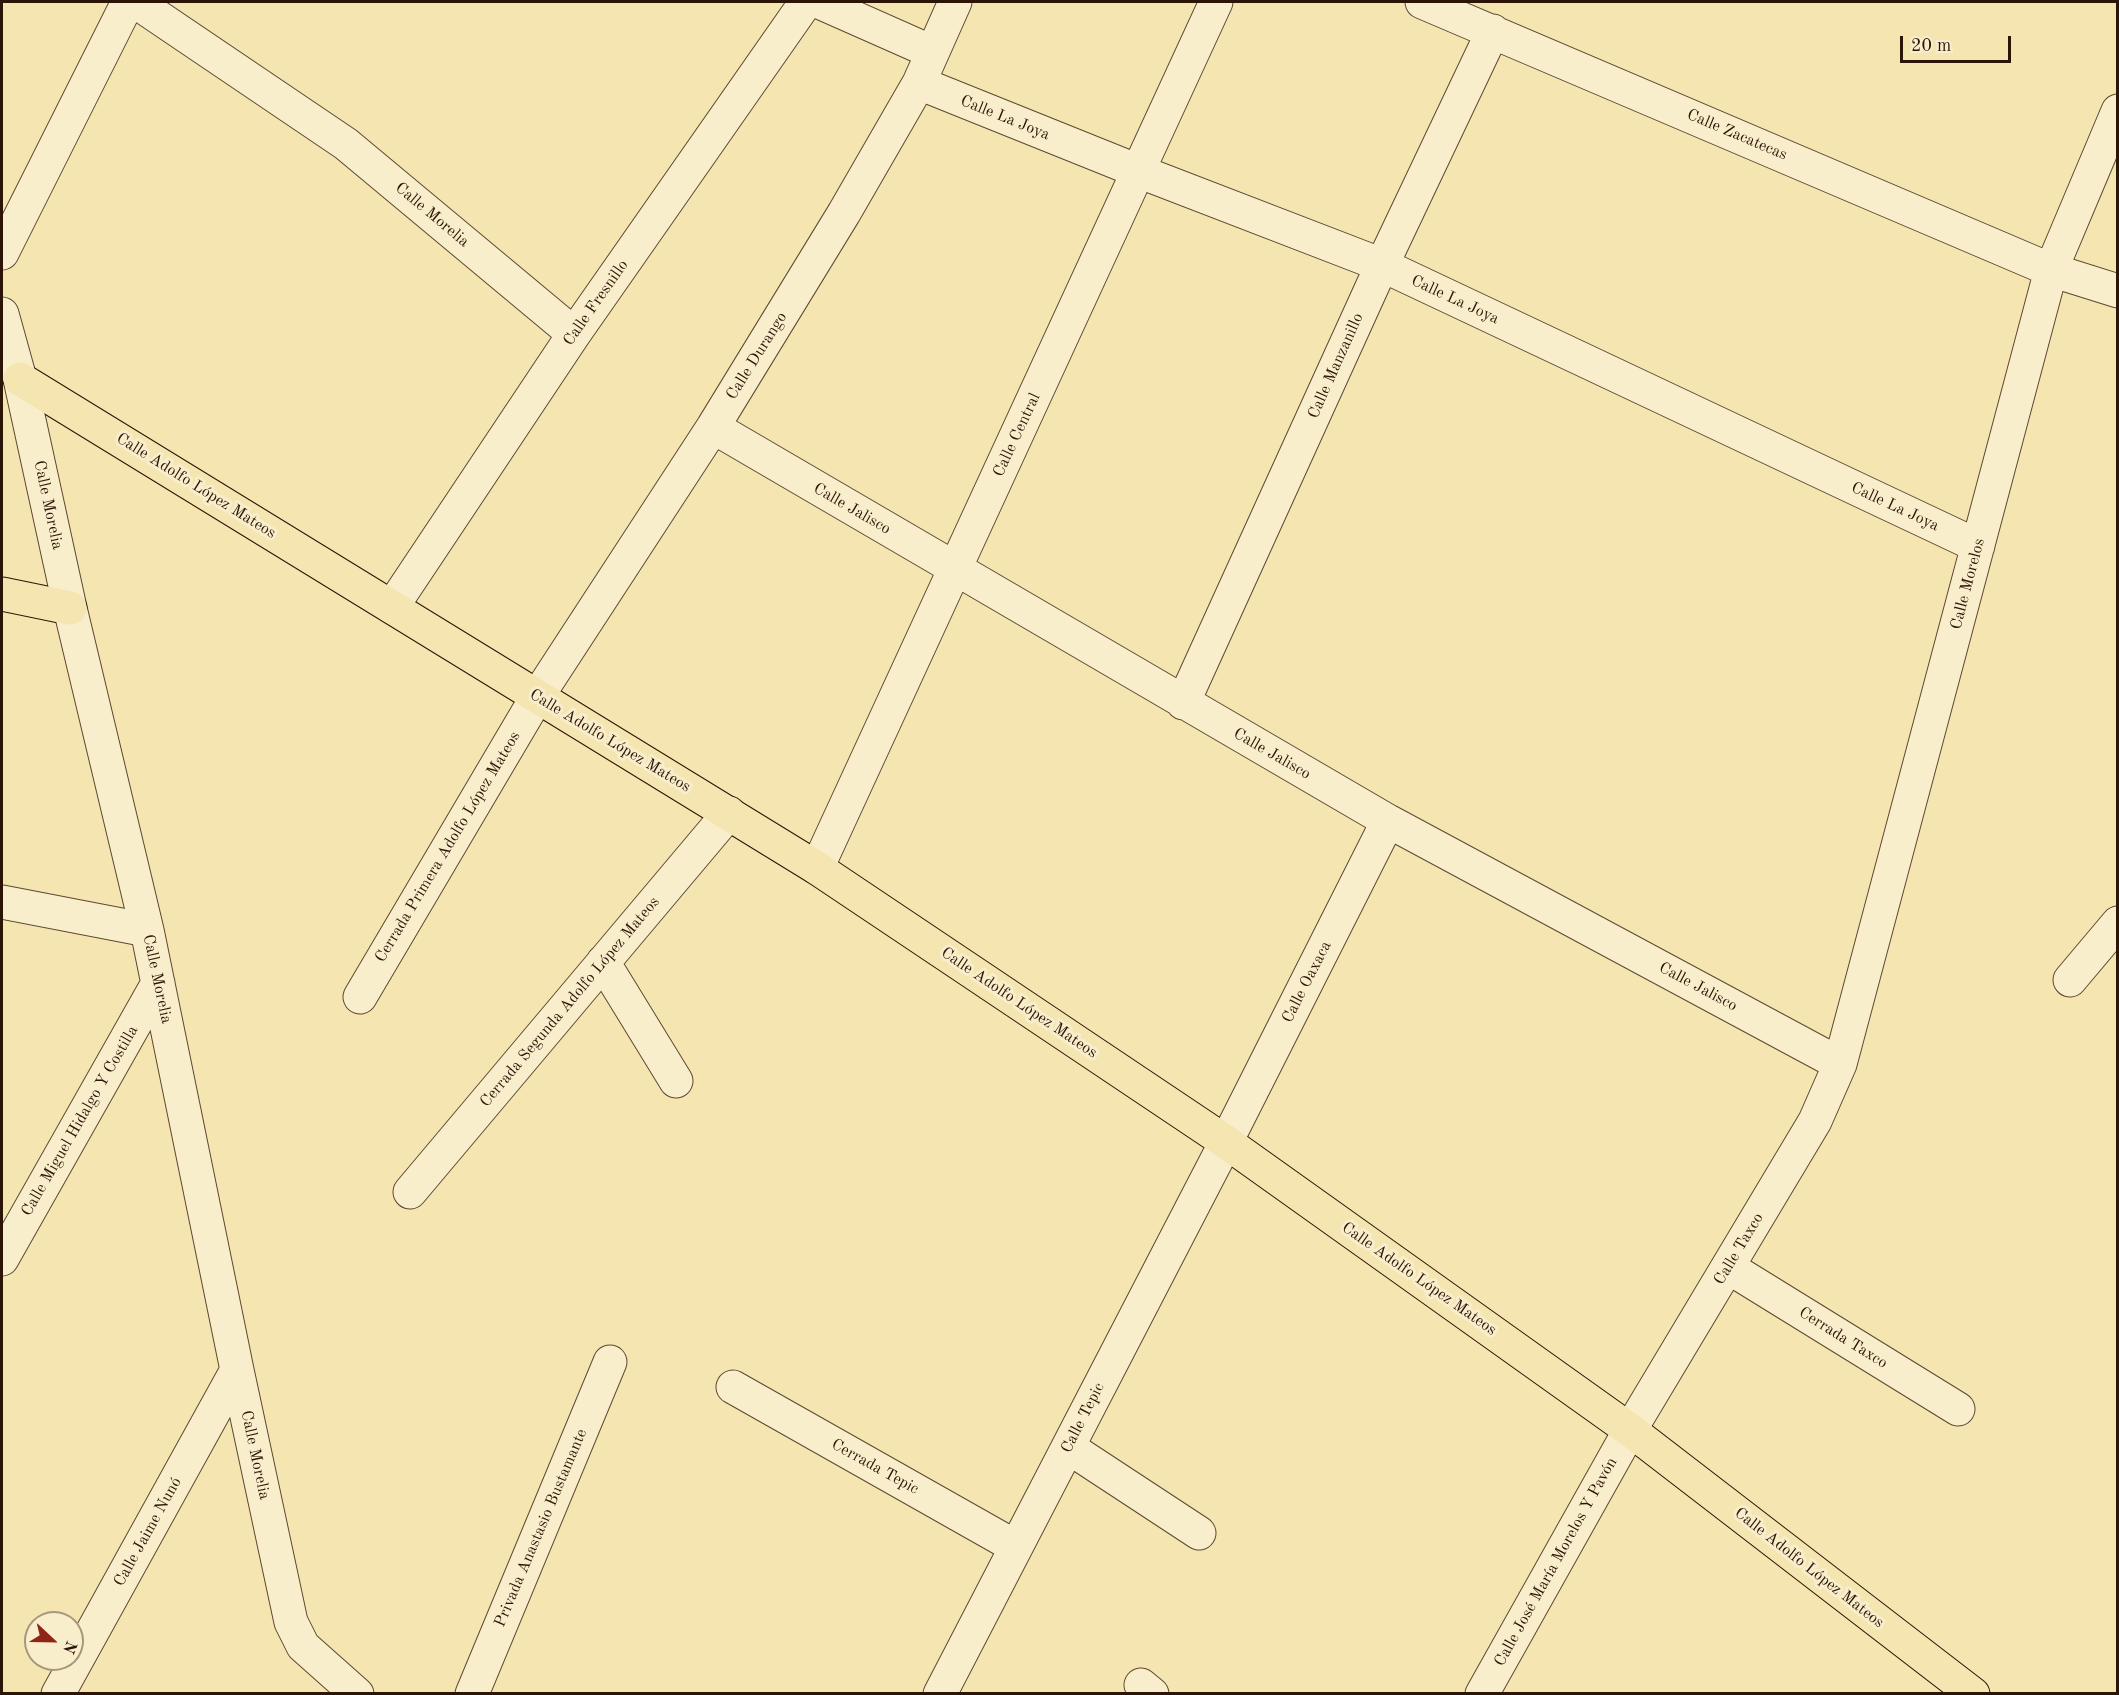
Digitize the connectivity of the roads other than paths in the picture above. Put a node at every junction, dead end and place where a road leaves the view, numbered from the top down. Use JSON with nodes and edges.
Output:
{"nodes":[{"id":1,"x":128,"y":2,"type":"edge"},
{"id":2,"x":136,"y":2,"type":"edge"},
{"id":3,"x":806,"y":2,"type":"edge"},
{"id":4,"x":819,"y":2,"type":"edge"},
{"id":5,"x":955,"y":2,"type":"edge"},
{"id":6,"x":1216,"y":2,"type":"edge"},
{"id":7,"x":1422,"y":2,"type":"edge"},
{"id":8,"x":1493,"y":31,"type":"junction"},
{"id":9,"x":932,"y":52,"type":"junction"},
{"id":10,"x":919,"y":83,"type":"junction"},
{"id":11,"x":2118,"y":111,"type":"edge"},
{"id":12,"x":1138,"y":171,"type":"junction"},
{"id":13,"x":2,"y":253,"type":"edge"},
{"id":14,"x":1382,"y":265,"type":"junction"},
{"id":15,"x":2051,"y":270,"type":"junction"},
{"id":16,"x":2118,"y":291,"type":"edge"},
{"id":17,"x":2,"y":314,"type":"edge"},
{"id":18,"x":574,"y":334,"type":"junction"},
{"id":19,"x":20,"y":378,"type":"junction"},
{"id":20,"x":713,"y":427,"type":"junction"},
{"id":21,"x":1978,"y":546,"type":"junction"},
{"id":22,"x":955,"y":569,"type":"junction"},
{"id":23,"x":2,"y":594,"type":"edge"},
{"id":24,"x":392,"y":607,"type":"junction"},
{"id":25,"x":70,"y":608,"type":"junction"},
{"id":26,"x":537,"y":697,"type":"junction"},
{"id":27,"x":1184,"y":703,"type":"junction"},
{"id":28,"x":729,"y":813,"type":"junction"},
{"id":29,"x":1388,"y":821,"type":"junction"},
{"id":30,"x":817,"y":868,"type":"junction"},
{"id":31,"x":2,"y":902,"type":"edge"},
{"id":32,"x":2118,"y":923,"type":"edge"},
{"id":33,"x":147,"y":930,"type":"junction"},
{"id":34,"x":603,"y":962,"type":"junction"},
{"id":35,"x":2070,"y":980,"type":"dead end"},
{"id":36,"x":158,"y":982,"type":"junction"},
{"id":37,"x":360,"y":997,"type":"dead end"},
{"id":38,"x":1840,"y":1064,"type":"junction"},
{"id":39,"x":676,"y":1081,"type":"dead end"},
{"id":40,"x":1226,"y":1142,"type":"junction"},
{"id":41,"x":410,"y":1192,"type":"dead end"},
{"id":42,"x":2,"y":1259,"type":"edge"},
{"id":43,"x":1728,"y":1267,"type":"junction"},
{"id":44,"x":610,"y":1362,"type":"dead end"},
{"id":45,"x":237,"y":1370,"type":"junction"},
{"id":46,"x":733,"y":1387,"type":"dead end"},
{"id":47,"x":1958,"y":1409,"type":"dead end"},
{"id":48,"x":1630,"y":1430,"type":"junction"},
{"id":49,"x":1068,"y":1447,"type":"junction"},
{"id":50,"x":1199,"y":1533,"type":"dead end"},
{"id":51,"x":1016,"y":1547,"type":"junction"},
{"id":52,"x":58,"y":1694,"type":"edge"},
{"id":53,"x":357,"y":1694,"type":"edge"},
{"id":54,"x":472,"y":1694,"type":"edge"},
{"id":55,"x":940,"y":1694,"type":"edge"},
{"id":56,"x":1482,"y":1694,"type":"edge"},
{"id":57,"x":1973,"y":1694,"type":"edge"}],
"edges":[{"from":1,"to":13,"type":"street"},
{"from":2,"to":18,"type":"street","name":"Calle Morelia"},
{"from":3,"to":18,"type":"street","name":"Calle Fresnillo"},
{"from":4,"to":9,"type":"street"},
{"from":5,"to":9,"type":"street","name":"Calle Durango"},
{"from":6,"to":12,"type":"street","name":"Calle Central"},
{"from":7,"to":8,"type":"street","name":"Calle Zacatecas"},
{"from":8,"to":14,"type":"street","name":"Calle Manzanillo"},
{"from":8,"to":15,"type":"street","name":"Calle Zacatecas"},
{"from":9,"to":10,"type":"street","name":"Calle Durango"},
{"from":10,"to":12,"type":"street","name":"Calle La Joya"},
{"from":10,"to":20,"type":"street","name":"Calle Durango"},
{"from":11,"to":15,"type":"street","name":"Calle Morelos"},
{"from":12,"to":14,"type":"street","name":"Calle La Joya"},
{"from":12,"to":22,"type":"street","name":"Calle Central"},
{"from":14,"to":21,"type":"street","name":"Calle La Joya"},
{"from":14,"to":27,"type":"street","name":"Calle Manzanillo"},
{"from":15,"to":16,"type":"street","name":"Calle Zacatecas"},
{"from":15,"to":21,"type":"street","name":"Calle Morelos"},
{"from":17,"to":19,"type":"street","name":"Calle Morelia"},
{"from":18,"to":24,"type":"street","name":"Calle Fresnillo"},
{"from":19,"to":24,"type":"main road","name":"Calle Adolfo López Mateos"},
{"from":19,"to":25,"type":"street","name":"Calle Morelia"},
{"from":20,"to":22,"type":"street","name":"Calle Jalisco"},
{"from":20,"to":26,"type":"street","name":"Calle Durango"},
{"from":21,"to":38,"type":"street","name":"Calle Morelos"},
{"from":22,"to":27,"type":"street","name":"Calle Jalisco"},
{"from":22,"to":30,"type":"street","name":"Calle Central"},
{"from":23,"to":25,"type":"main road"},
{"from":24,"to":26,"type":"main road","name":"Calle Adolfo López Mateos"},
{"from":25,"to":33,"type":"street","name":"Calle Morelia"},
{"from":26,"to":28,"type":"main road","name":"Calle Adolfo López Mateos"},
{"from":26,"to":37,"type":"street","name":"Cerrada Primera Adolfo López Mateos"},
{"from":27,"to":29,"type":"street","name":"Calle Jalisco"},
{"from":28,"to":30,"type":"main road","name":"Calle Adolfo López Mateos"},
{"from":28,"to":34,"type":"street","name":"Cerrada Segunda Adolfo López Mateos"},
{"from":29,"to":38,"type":"street","name":"Calle Jalisco"},
{"from":29,"to":40,"type":"street","name":"Calle Oaxaca"},
{"from":30,"to":40,"type":"main road","name":"Calle Adolfo López Mateos"},
{"from":31,"to":33,"type":"street"},
{"from":32,"to":35,"type":"street"},
{"from":33,"to":36,"type":"street","name":"Calle Morelia"},
{"from":34,"to":39,"type":"street"},
{"from":34,"to":41,"type":"street","name":"Cerrada Segunda Adolfo López Mateos"},
{"from":36,"to":42,"type":"street","name":"Calle Miguel Hidalgo Y Costilla"},
{"from":36,"to":45,"type":"street","name":"Calle Morelia"},
{"from":38,"to":43,"type":"street","name":"Calle Taxco"},
{"from":40,"to":48,"type":"main road","name":"Calle Adolfo López Mateos"},
{"from":40,"to":49,"type":"street","name":"Calle Tepic"},
{"from":43,"to":47,"type":"street","name":"Cerrada Taxco"},
{"from":43,"to":48,"type":"street","name":"Calle Taxco"},
{"from":44,"to":54,"type":"street","name":"Privada Anastasio Bustamante"},
{"from":45,"to":52,"type":"street","name":"Calle Jaime Nunó"},
{"from":45,"to":53,"type":"street","name":"Calle Morelia"},
{"from":46,"to":51,"type":"street","name":"Cerrada Tepic"},
{"from":48,"to":56,"type":"street","name":"Calle José María Morelos Y Pavón"},
{"from":48,"to":57,"type":"main road","name":"Calle Adolfo López Mateos"},
{"from":49,"to":50,"type":"street"},
{"from":49,"to":51,"type":"street","name":"Calle Tepic"},
{"from":51,"to":55,"type":"street","name":"Calle Tepic"}]}
